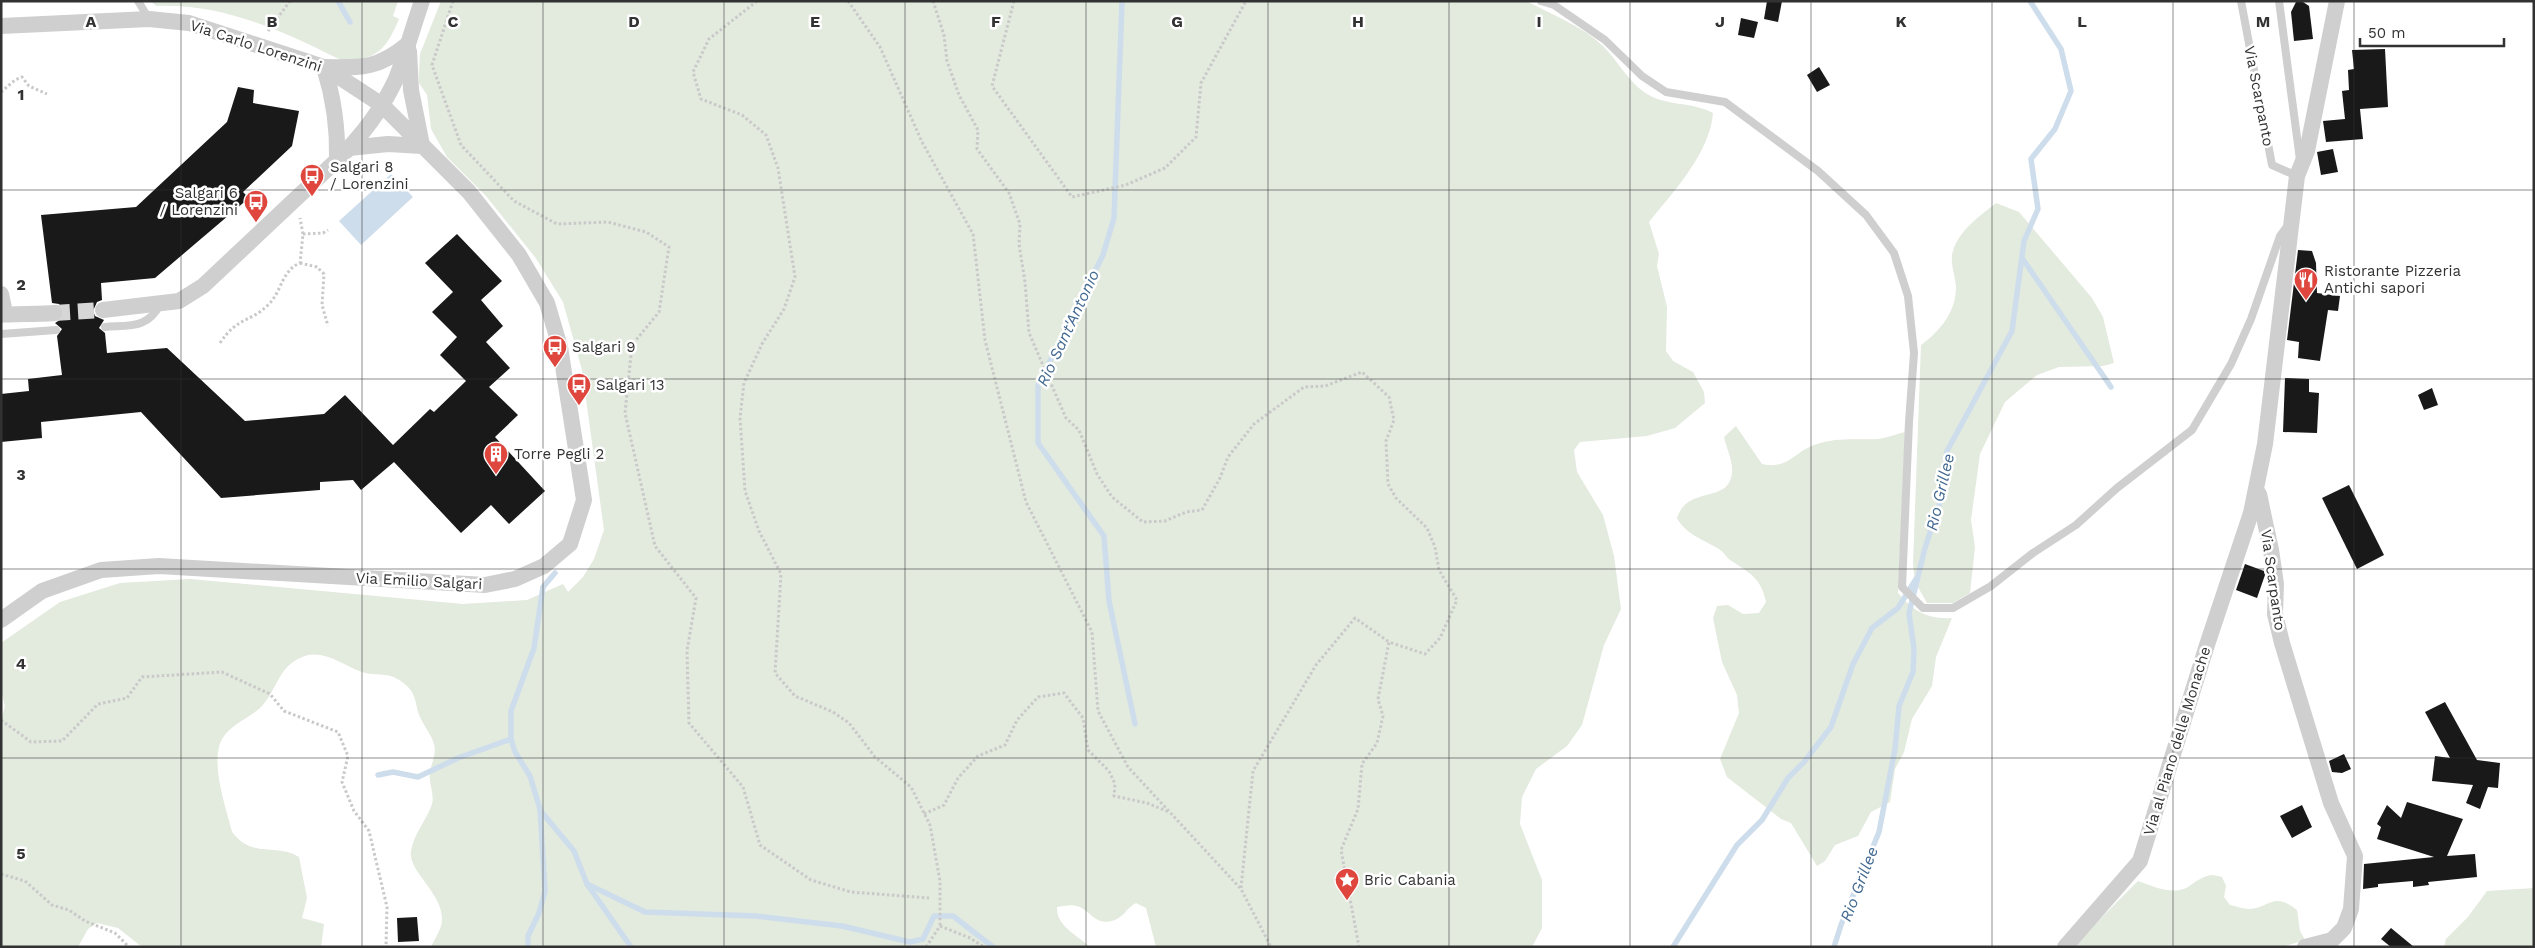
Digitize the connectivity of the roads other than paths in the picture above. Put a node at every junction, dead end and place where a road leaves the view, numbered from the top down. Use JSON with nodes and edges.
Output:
{"nodes":[{"id":1,"x":138,"y":1,"type":"edge"},
{"id":2,"x":422,"y":1,"type":"edge"},
{"id":3,"x":1541,"y":1,"type":"edge"},
{"id":4,"x":2241,"y":1,"type":"edge"},
{"id":5,"x":2279,"y":1,"type":"edge"},
{"id":6,"x":2337,"y":1,"type":"edge"},
{"id":7,"x":149,"y":18,"type":"junction"},
{"id":8,"x":1,"y":26,"type":"edge"},
{"id":9,"x":408,"y":44,"type":"junction"},
{"id":10,"x":324,"y":68,"type":"junction"},
{"id":11,"x":382,"y":105,"type":"junction"},
{"id":12,"x":422,"y":146,"type":"junction"},
{"id":13,"x":350,"y":148,"type":"junction"},
{"id":14,"x":337,"y":160,"type":"junction"},
{"id":15,"x":2299,"y":171,"type":"junction"},
{"id":16,"x":2292,"y":220,"type":"junction"},
{"id":17,"x":1,"y":294,"type":"edge"},
{"id":18,"x":160,"y":304,"type":"junction"},
{"id":19,"x":103,"y":310,"type":"tunnel mouth"},
{"id":20,"x":54,"y":313,"type":"tunnel mouth"},
{"id":21,"x":3,"y":314,"type":"edge"},
{"id":22,"x":105,"y":327,"type":"dead end"},
{"id":23,"x":56,"y":330,"type":"dead end"},
{"id":24,"x":1,"y":334,"type":"edge"},
{"id":25,"x":2257,"y":484,"type":"junction"},
{"id":26,"x":1,"y":620,"type":"edge"},
{"id":27,"x":2065,"y":947,"type":"edge"},
{"id":28,"x":2304,"y":947,"type":"edge"}],
"edges":[{"from":1,"to":7,"type":"lane"},
{"from":2,"to":9,"type":"street"},
{"from":3,"to":16,"type":"lane"},
{"from":4,"to":15,"type":"lane","name":"Via Scarpanto"},
{"from":5,"to":15,"type":"lane"},
{"from":6,"to":15,"type":"street","name":"Via Scarpanto"},
{"from":7,"to":8,"type":"street","name":"Via Carlo Lorenzini"},
{"from":7,"to":10,"type":"street","name":"Via Carlo Lorenzini"},
{"from":9,"to":10,"type":"street"},
{"from":9,"to":11,"type":"street"},
{"from":9,"to":12,"type":"street"},
{"from":10,"to":11,"type":"street","name":"Via Carlo Lorenzini"},
{"from":10,"to":14,"type":"street"},
{"from":11,"to":12,"type":"street","name":"Via Emilio Salgari"},
{"from":11,"to":13,"type":"street"},
{"from":12,"to":13,"type":"street"},
{"from":12,"to":26,"type":"street","name":"Via Emilio Salgari"},
{"from":13,"to":14,"type":"street"},
{"from":14,"to":18,"type":"street"},
{"from":15,"to":16,"type":"street","name":"Via Scarpanto"},
{"from":16,"to":25,"type":"street","name":"Via Scarpanto"},
{"from":17,"to":21,"type":"street"},
{"from":18,"to":19,"type":"street"},
{"from":18,"to":22,"type":"lane"},
{"from":20,"to":21,"type":"street"},
{"from":23,"to":24,"type":"lane"},
{"from":25,"to":27,"type":"street","name":"Via al Piano delle Monache"},
{"from":25,"to":28,"type":"street","name":"Via Scarpanto"}]}
